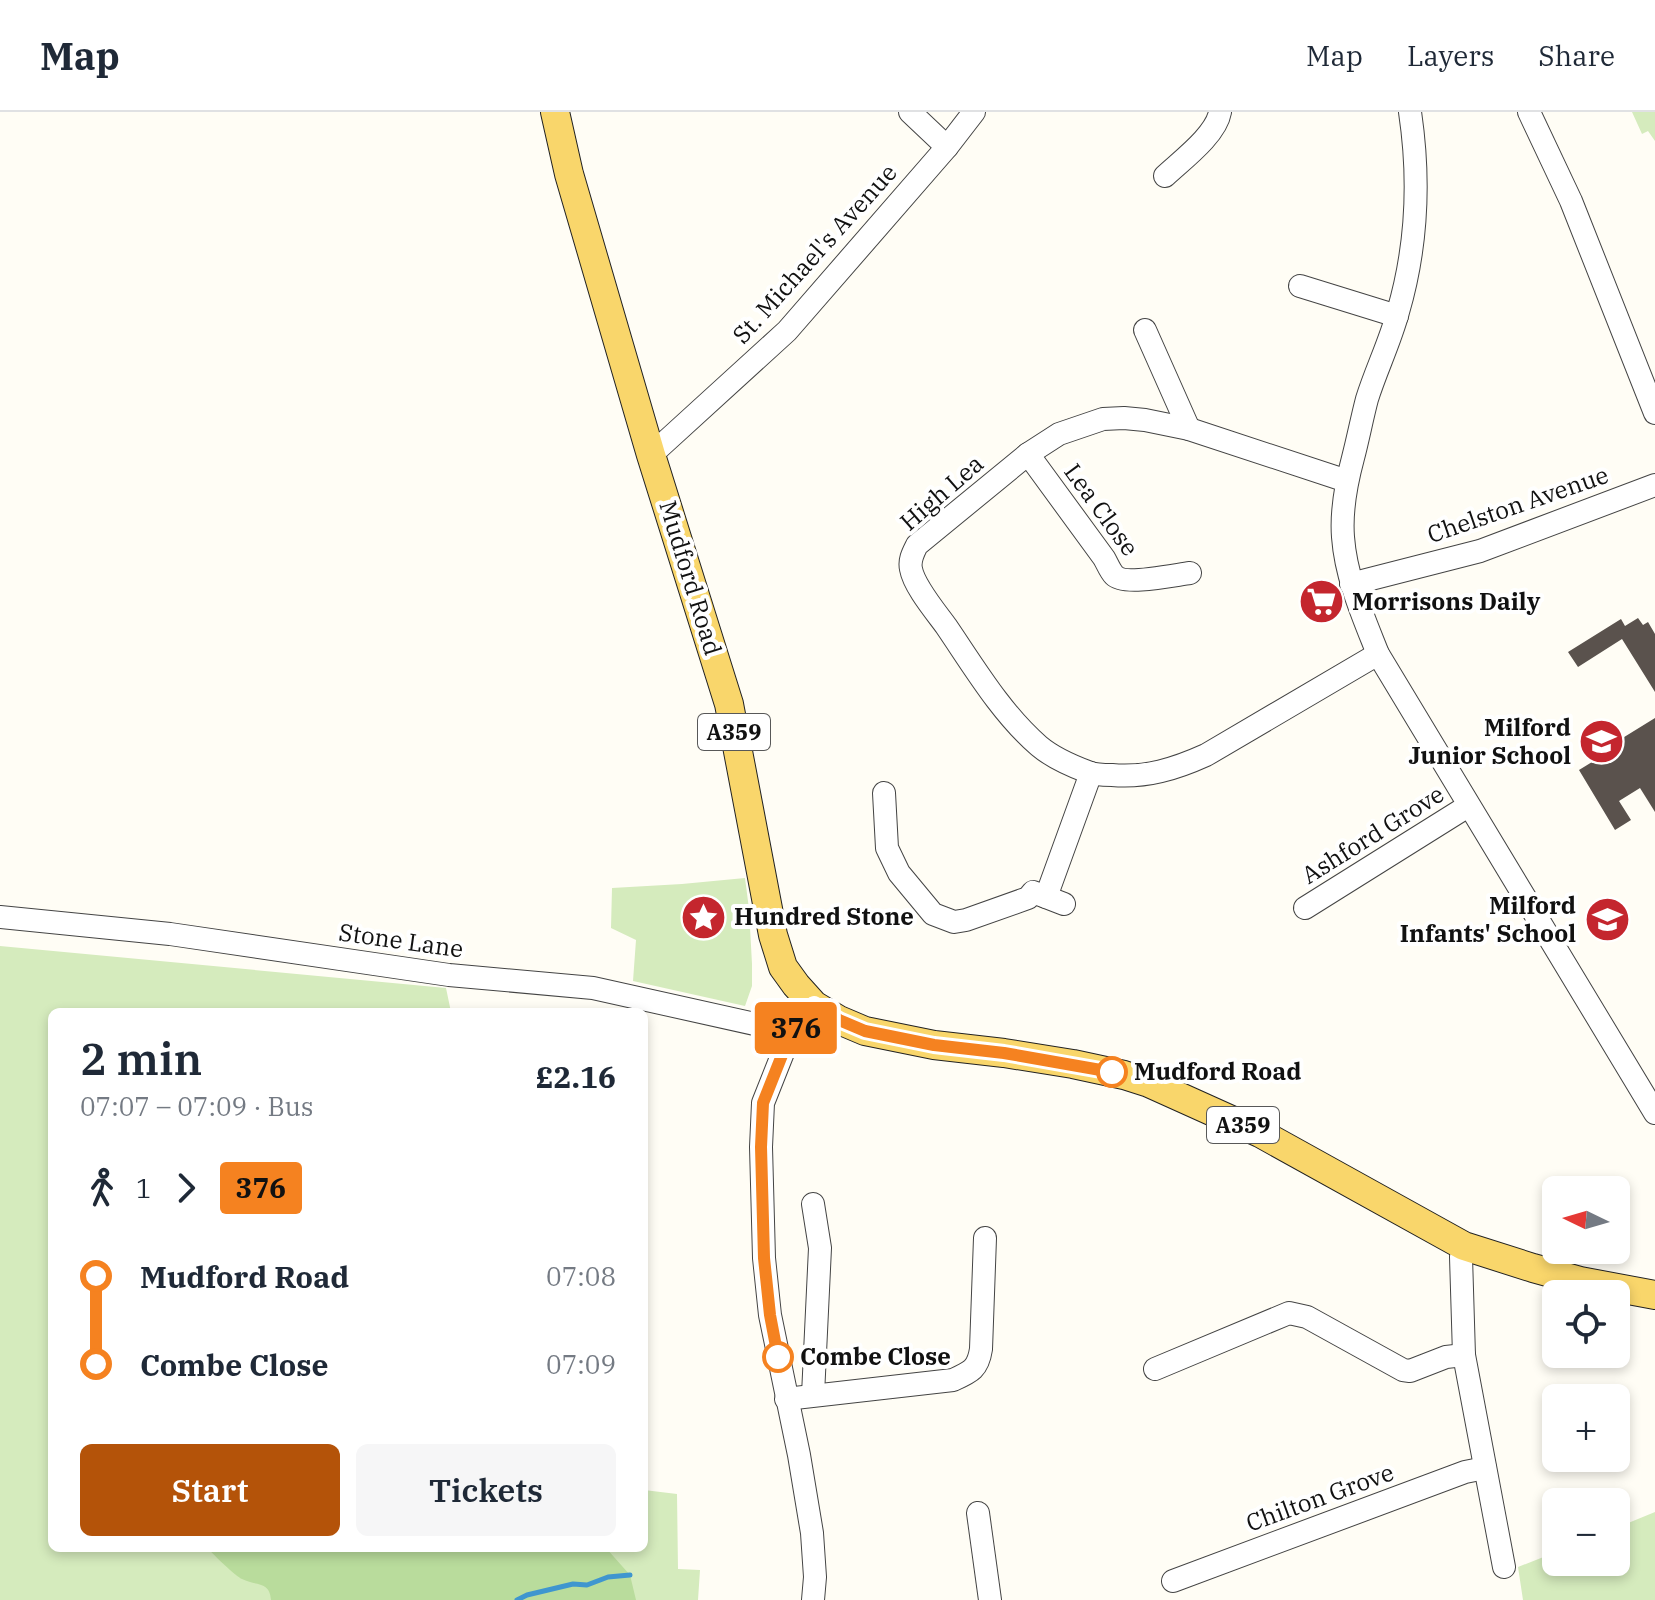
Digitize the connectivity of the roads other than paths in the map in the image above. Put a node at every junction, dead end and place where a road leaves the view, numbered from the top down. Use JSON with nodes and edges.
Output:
{"nodes":[{"id":1,"x":555,"y":112,"type":"edge"},
{"id":2,"x":910,"y":112,"type":"edge"},
{"id":3,"x":974,"y":112,"type":"edge"},
{"id":4,"x":1220,"y":112,"type":"edge"},
{"id":5,"x":1410,"y":112,"type":"edge"},
{"id":6,"x":1529,"y":112,"type":"edge"},
{"id":7,"x":947,"y":147,"type":"junction"},
{"id":8,"x":1165,"y":176,"type":"dead end"},
{"id":9,"x":1300,"y":286,"type":"dead end"},
{"id":10,"x":1397,"y":316,"type":"junction"},
{"id":11,"x":1145,"y":330,"type":"dead end"},
{"id":12,"x":1655,"y":413,"type":"edge"},
{"id":13,"x":1189,"y":429,"type":"junction"},
{"id":14,"x":1028,"y":454,"type":"junction"},
{"id":15,"x":651,"y":455,"type":"junction"},
{"id":16,"x":1347,"y":481,"type":"junction"},
{"id":17,"x":1655,"y":485,"type":"edge"},
{"id":18,"x":1190,"y":573,"type":"dead end"},
{"id":19,"x":1351,"y":584,"type":"junction"},
{"id":20,"x":1378,"y":654,"type":"junction"},
{"id":21,"x":1091,"y":773,"type":"junction"},
{"id":22,"x":884,"y":793,"type":"dead end"},
{"id":23,"x":1468,"y":806,"type":"junction"},
{"id":24,"x":1305,"y":908,"type":"dead end"},
{"id":25,"x":0,"y":917,"type":"edge"},
{"id":26,"x":593,"y":988,"type":"junction"},
{"id":27,"x":814,"y":1005,"type":"junction"},
{"id":28,"x":592,"y":1008,"type":"edge"},
{"id":29,"x":790,"y":1035,"type":"junction"},
{"id":30,"x":1655,"y":1113,"type":"edge"},
{"id":31,"x":813,"y":1204,"type":"dead end"},
{"id":32,"x":985,"y":1238,"type":"dead end"},
{"id":33,"x":1464,"y":1246,"type":"junction"},
{"id":34,"x":1655,"y":1295,"type":"edge"},
{"id":35,"x":1464,"y":1355,"type":"junction"},
{"id":36,"x":1155,"y":1369,"type":"dead end"},
{"id":37,"x":813,"y":1395,"type":"junction"},
{"id":38,"x":786,"y":1399,"type":"junction"},
{"id":39,"x":1485,"y":1468,"type":"junction"},
{"id":40,"x":977,"y":1508,"type":"dead end"},
{"id":41,"x":1504,"y":1567,"type":"dead end"},
{"id":42,"x":1173,"y":1581,"type":"dead end"},
{"id":43,"x":813,"y":1600,"type":"edge"},
{"id":44,"x":990,"y":1600,"type":"edge"}],
"edges":[{"from":1,"to":15,"type":"main road","name":"Mudford Road","number":"A359"},
{"from":2,"to":7,"type":"street"},
{"from":3,"to":7,"type":"street","name":"St. Michael's Avenue"},
{"from":4,"to":8,"type":"street"},
{"from":5,"to":10,"type":"street"},
{"from":6,"to":12,"type":"street"},
{"from":7,"to":15,"type":"street","name":"St. Michael's Avenue"},
{"from":9,"to":10,"type":"street"},
{"from":10,"to":16,"type":"street"},
{"from":11,"to":13,"type":"street"},
{"from":13,"to":14,"type":"street","name":"High Lea"},
{"from":13,"to":16,"type":"street","name":"High Lea"},
{"from":14,"to":18,"type":"street","name":"Lea Close"},
{"from":14,"to":21,"type":"street","name":"High Lea"},
{"from":15,"to":27,"type":"main road","name":"Mudford Road","number":"A359"},
{"from":16,"to":19,"type":"street"},
{"from":17,"to":19,"type":"street","name":"Chelston Avenue"},
{"from":19,"to":20,"type":"street"},
{"from":20,"to":21,"type":"street","name":"High Lea"},
{"from":20,"to":23,"type":"street"},
{"from":21,"to":22,"type":"street"},
{"from":23,"to":24,"type":"street","name":"Ashford Grove"},
{"from":23,"to":30,"type":"street"},
{"from":25,"to":26,"type":"street","name":"Stone Lane"},
{"from":26,"to":28,"type":"street"},
{"from":26,"to":29,"type":"street","name":"Stone Lane"},
{"from":27,"to":29,"type":"street"},
{"from":27,"to":33,"type":"main road","name":"Mudford Road","number":"A359"},
{"from":29,"to":38,"type":"street"},
{"from":31,"to":37,"type":"street"},
{"from":32,"to":37,"type":"street"},
{"from":33,"to":34,"type":"main road","name":"Mudford Road","number":"A359"},
{"from":33,"to":35,"type":"street"},
{"from":35,"to":36,"type":"street"},
{"from":35,"to":39,"type":"street"},
{"from":37,"to":38,"type":"street"},
{"from":38,"to":43,"type":"street"},
{"from":39,"to":41,"type":"street"},
{"from":39,"to":42,"type":"street","name":"Chilton Grove"},
{"from":40,"to":44,"type":"street"}]}
